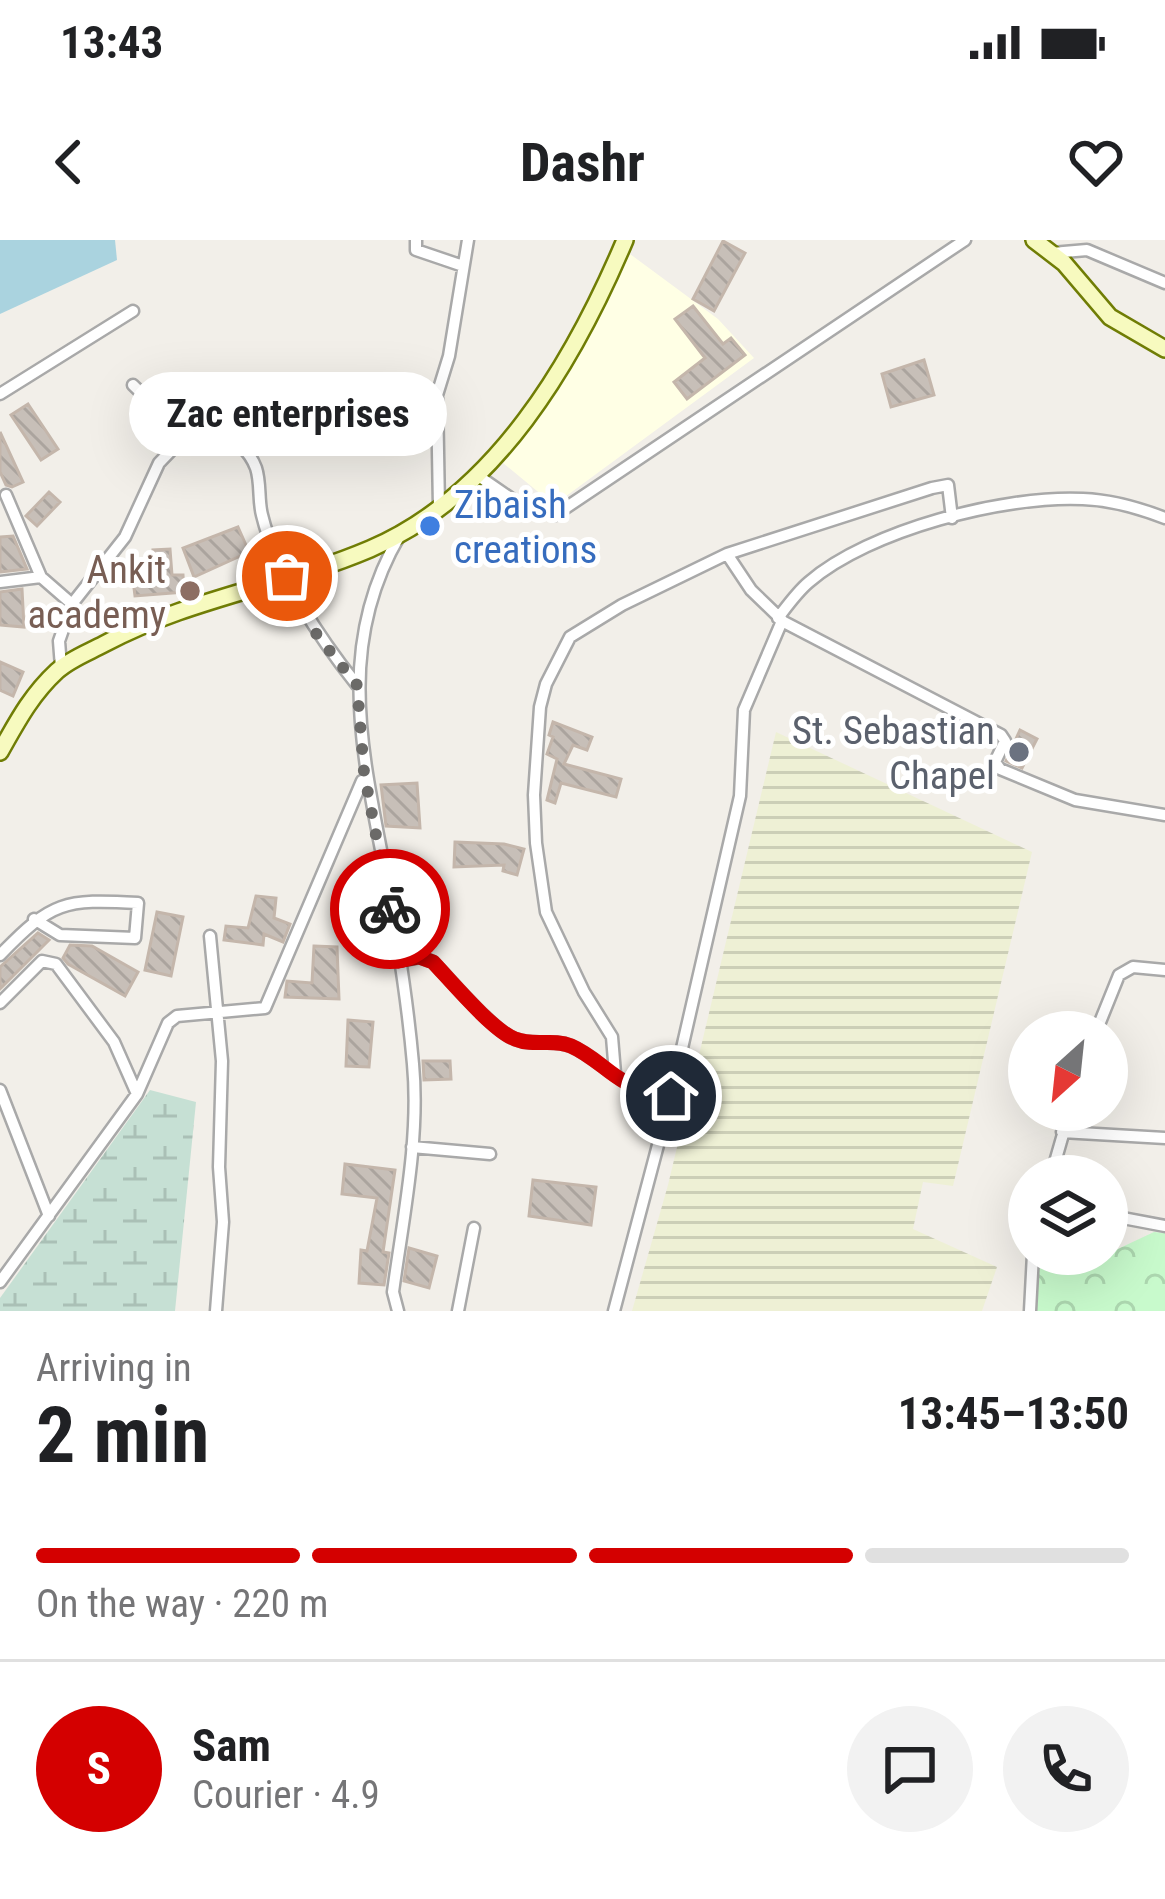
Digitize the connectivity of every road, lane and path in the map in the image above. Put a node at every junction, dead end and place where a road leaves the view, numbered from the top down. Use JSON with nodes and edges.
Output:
{"nodes":[{"id":1,"x":468,"y":240,"type":"edge"},
{"id":2,"x":625,"y":240,"type":"edge"},
{"id":3,"x":964,"y":240,"type":"edge"},
{"id":4,"x":1034,"y":240,"type":"edge"},
{"id":5,"x":416,"y":245,"type":"edge"},
{"id":6,"x":1052,"y":253,"type":"junction"},
{"id":7,"x":464,"y":266,"type":"junction"},
{"id":8,"x":1165,"y":283,"type":"edge"},
{"id":9,"x":134,"y":310,"type":"dead end"},
{"id":10,"x":1165,"y":349,"type":"edge"},
{"id":11,"x":133,"y":385,"type":"dead end"},
{"id":12,"x":0,"y":394,"type":"edge"},
{"id":13,"x":185,"y":436,"type":"junction"},
{"id":14,"x":477,"y":475,"type":"junction"},
{"id":15,"x":6,"y":495,"type":"dead end"},
{"id":16,"x":439,"y":508,"type":"junction"},
{"id":17,"x":952,"y":518,"type":"junction"},
{"id":18,"x":1165,"y":518,"type":"edge"},
{"id":19,"x":402,"y":532,"type":"junction"},
{"id":20,"x":727,"y":554,"type":"junction"},
{"id":21,"x":287,"y":576,"type":"junction"},
{"id":22,"x":41,"y":577,"type":"junction"},
{"id":23,"x":0,"y":582,"type":"edge"},
{"id":24,"x":72,"y":604,"type":"junction"},
{"id":25,"x":780,"y":619,"type":"junction"},
{"id":26,"x":61,"y":667,"type":"junction"},
{"id":27,"x":357,"y":685,"type":"junction"},
{"id":28,"x":0,"y":752,"type":"edge"},
{"id":29,"x":364,"y":772,"type":"junction"},
{"id":30,"x":1165,"y":815,"type":"edge"},
{"id":31,"x":34,"y":919,"type":"junction"},
{"id":32,"x":210,"y":936,"type":"dead end"},
{"id":33,"x":0,"y":955,"type":"edge"},
{"id":34,"x":398,"y":961,"type":"junction"},
{"id":35,"x":1165,"y":970,"type":"edge"},
{"id":36,"x":0,"y":1003,"type":"edge"},
{"id":37,"x":1104,"y":1011,"type":"edge"},
{"id":38,"x":219,"y":1013,"type":"junction"},
{"id":39,"x":615,"y":1072,"type":"junction"},
{"id":40,"x":0,"y":1090,"type":"edge"},
{"id":41,"x":137,"y":1094,"type":"junction"},
{"id":42,"x":671,"y":1096,"type":"junction"},
{"id":43,"x":1062,"y":1132,"type":"joint"},
{"id":44,"x":1165,"y":1138,"type":"edge"},
{"id":45,"x":412,"y":1147,"type":"junction"},
{"id":46,"x":490,"y":1154,"type":"dead end"},
{"id":47,"x":1056,"y":1155,"type":"edge"},
{"id":48,"x":49,"y":1216,"type":"junction"},
{"id":49,"x":1128,"y":1219,"type":"edge"},
{"id":50,"x":1165,"y":1226,"type":"edge"},
{"id":51,"x":474,"y":1228,"type":"dead end"},
{"id":52,"x":1032,"y":1275,"type":"edge"},
{"id":53,"x":0,"y":1282,"type":"edge"},
{"id":54,"x":216,"y":1311,"type":"edge"},
{"id":55,"x":398,"y":1311,"type":"edge"},
{"id":56,"x":458,"y":1311,"type":"edge"},
{"id":57,"x":614,"y":1311,"type":"edge"},
{"id":58,"x":1030,"y":1311,"type":"edge"}],
"edges":[{"from":1,"to":7,"type":"street"},
{"from":2,"to":14,"type":"main road"},
{"from":3,"to":14,"type":"street"},
{"from":4,"to":6,"type":"main road"},
{"from":5,"to":7,"type":"street"},
{"from":6,"to":8,"type":"street"},
{"from":6,"to":10,"type":"main road"},
{"from":7,"to":16,"type":"street"},
{"from":9,"to":12,"type":"street"},
{"from":11,"to":13,"type":"street"},
{"from":13,"to":21,"type":"street"},
{"from":13,"to":24,"type":"street"},
{"from":14,"to":16,"type":"main road"},
{"from":15,"to":22,"type":"street"},
{"from":16,"to":19,"type":"main road"},
{"from":17,"to":18,"type":"street"},
{"from":17,"to":20,"type":"street"},
{"from":17,"to":25,"type":"street"},
{"from":19,"to":21,"type":"main road"},
{"from":19,"to":27,"type":"street"},
{"from":20,"to":25,"type":"street"},
{"from":20,"to":39,"type":"street"},
{"from":21,"to":26,"type":"main road"},
{"from":21,"to":27,"type":"street"},
{"from":22,"to":23,"type":"street"},
{"from":22,"to":24,"type":"street"},
{"from":24,"to":26,"type":"street"},
{"from":25,"to":30,"type":"street"},
{"from":25,"to":42,"type":"street"},
{"from":26,"to":28,"type":"main road"},
{"from":27,"to":29,"type":"street"},
{"from":29,"to":34,"type":"street"},
{"from":29,"to":38,"type":"street"},
{"from":31,"to":31,"type":"street"},
{"from":31,"to":33,"type":"street"},
{"from":32,"to":38,"type":"street"},
{"from":34,"to":39,"type":"street"},
{"from":34,"to":45,"type":"street"},
{"from":35,"to":37,"type":"street"},
{"from":36,"to":41,"type":"street"},
{"from":38,"to":41,"type":"street"},
{"from":38,"to":54,"type":"street"},
{"from":39,"to":42,"type":"street"},
{"from":40,"to":48,"type":"street"},
{"from":41,"to":48,"type":"street"},
{"from":42,"to":57,"type":"street"},
{"from":43,"to":44,"type":"street"},
{"from":43,"to":47,"type":"street"},
{"from":45,"to":46,"type":"street"},
{"from":45,"to":55,"type":"street"},
{"from":48,"to":53,"type":"street"},
{"from":49,"to":50,"type":"street"},
{"from":51,"to":56,"type":"street"},
{"from":52,"to":58,"type":"street"}]}
